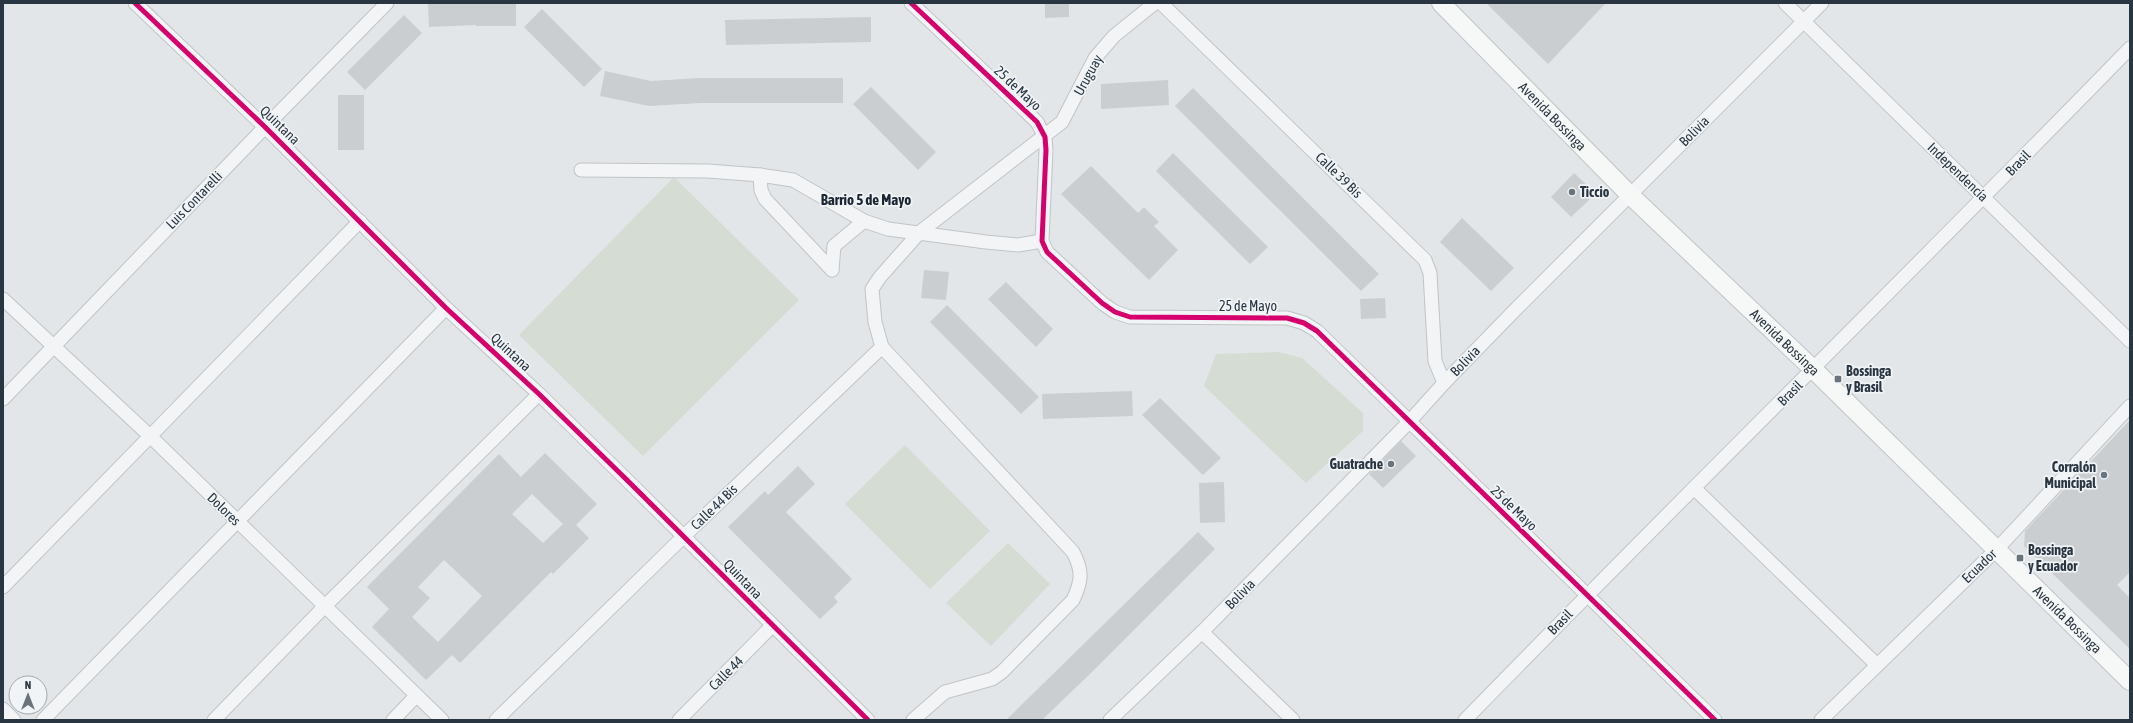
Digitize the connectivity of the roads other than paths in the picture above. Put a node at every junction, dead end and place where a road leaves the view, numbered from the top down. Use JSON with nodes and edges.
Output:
{"nodes":[{"id":1,"x":135,"y":3,"type":"edge"},
{"id":2,"x":388,"y":3,"type":"edge"},
{"id":3,"x":911,"y":3,"type":"edge"},
{"id":4,"x":1155,"y":3,"type":"edge"},
{"id":5,"x":1161,"y":3,"type":"edge"},
{"id":6,"x":1785,"y":3,"type":"edge"},
{"id":7,"x":1822,"y":3,"type":"edge"},
{"id":8,"x":1447,"y":5,"type":"edge"},
{"id":9,"x":1804,"y":21,"type":"junction"},
{"id":10,"x":2130,"y":48,"type":"edge"},
{"id":11,"x":265,"y":127,"type":"junction"},
{"id":12,"x":1045,"y":137,"type":"junction"},
{"id":13,"x":581,"y":170,"type":"dead end"},
{"id":14,"x":760,"y":175,"type":"junction"},
{"id":15,"x":1629,"y":194,"type":"junction"},
{"id":16,"x":1984,"y":198,"type":"junction"},
{"id":17,"x":360,"y":221,"type":"junction"},
{"id":18,"x":864,"y":221,"type":"junction"},
{"id":19,"x":920,"y":232,"type":"junction"},
{"id":20,"x":1042,"y":241,"type":"junction"},
{"id":21,"x":3,"y":300,"type":"edge"},
{"id":22,"x":446,"y":308,"type":"junction"},
{"id":23,"x":2130,"y":341,"type":"edge"},
{"id":24,"x":53,"y":347,"type":"junction"},
{"id":25,"x":882,"y":347,"type":"junction"},
{"id":26,"x":1814,"y":370,"type":"junction"},
{"id":27,"x":1444,"y":383,"type":"junction"},
{"id":28,"x":539,"y":394,"type":"junction"},
{"id":29,"x":3,"y":399,"type":"edge"},
{"id":30,"x":2130,"y":406,"type":"edge"},
{"id":31,"x":1409,"y":422,"type":"junction"},
{"id":32,"x":150,"y":436,"type":"junction"},
{"id":33,"x":1694,"y":488,"type":"junction"},
{"id":34,"x":237,"y":522,"type":"junction"},
{"id":35,"x":684,"y":536,"type":"junction"},
{"id":36,"x":1997,"y":549,"type":"junction"},
{"id":37,"x":3,"y":587,"type":"edge"},
{"id":38,"x":1587,"y":595,"type":"junction"},
{"id":39,"x":324,"y":607,"type":"junction"},
{"id":40,"x":772,"y":626,"type":"junction"},
{"id":41,"x":1202,"y":632,"type":"junction"},
{"id":42,"x":1877,"y":665,"type":"junction"},
{"id":43,"x":2130,"y":681,"type":"edge"},
{"id":44,"x":416,"y":696,"type":"junction"},
{"id":45,"x":3,"y":709,"type":"edge"},
{"id":46,"x":862,"y":718,"type":"edge"},
{"id":47,"x":14,"y":720,"type":"edge"},
{"id":48,"x":43,"y":720,"type":"edge"},
{"id":49,"x":214,"y":720,"type":"edge"},
{"id":50,"x":393,"y":720,"type":"edge"},
{"id":51,"x":442,"y":720,"type":"edge"},
{"id":52,"x":496,"y":720,"type":"edge"},
{"id":53,"x":679,"y":720,"type":"edge"},
{"id":54,"x":913,"y":720,"type":"edge"},
{"id":55,"x":1110,"y":720,"type":"edge"},
{"id":56,"x":1293,"y":720,"type":"edge"},
{"id":57,"x":1466,"y":720,"type":"edge"},
{"id":58,"x":1715,"y":720,"type":"edge"},
{"id":59,"x":1821,"y":720,"type":"edge"}],
"edges":[{"from":1,"to":11,"type":"street","name":"Quintana"},
{"from":2,"to":11,"type":"street","name":"Luis Contarelli"},
{"from":3,"to":12,"type":"street","name":"25 de Mayo"},
{"from":4,"to":12,"type":"street","name":"Uruguay"},
{"from":5,"to":27,"type":"street","name":"Calle 39 Bis"},
{"from":6,"to":9,"type":"street","name":"Independencía"},
{"from":7,"to":9,"type":"street","name":"Bolivia"},
{"from":8,"to":15,"type":"main road","name":"Avenida Bossinga"},
{"from":9,"to":15,"type":"street","name":"Bolivia"},
{"from":9,"to":16,"type":"street","name":"Independencía"},
{"from":10,"to":16,"type":"street","name":"Brasil"},
{"from":11,"to":17,"type":"street","name":"Quintana"},
{"from":11,"to":24,"type":"street","name":"Luis Contarelli"},
{"from":12,"to":19,"type":"street","name":"Uruguay"},
{"from":12,"to":20,"type":"street"},
{"from":13,"to":14,"type":"street"},
{"from":14,"to":18,"type":"street"},
{"from":14,"to":18,"type":"street"},
{"from":15,"to":26,"type":"main road","name":"Avenida Bossinga"},
{"from":15,"to":27,"type":"street","name":"Bolivia"},
{"from":16,"to":23,"type":"street","name":"Independencía"},
{"from":16,"to":26,"type":"street","name":"Brasil"},
{"from":17,"to":22,"type":"street","name":"Quintana"},
{"from":17,"to":32,"type":"street"},
{"from":18,"to":19,"type":"street"},
{"from":19,"to":20,"type":"street"},
{"from":19,"to":25,"type":"street","name":"Uruguay"},
{"from":20,"to":31,"type":"street","name":"25 de Mayo"},
{"from":21,"to":24,"type":"street","name":"Dolores"},
{"from":22,"to":28,"type":"street","name":"Quintana"},
{"from":22,"to":34,"type":"street"},
{"from":24,"to":29,"type":"street","name":"Luis Contarelli"},
{"from":24,"to":32,"type":"street","name":"Dolores"},
{"from":25,"to":35,"type":"street","name":"Calle 44 Bis"},
{"from":25,"to":54,"type":"street"},
{"from":26,"to":33,"type":"street","name":"Brasil"},
{"from":26,"to":36,"type":"main road","name":"Avenida Bossinga"},
{"from":27,"to":31,"type":"street","name":"Bolivia"},
{"from":28,"to":35,"type":"street","name":"Quintana"},
{"from":28,"to":39,"type":"street"},
{"from":30,"to":36,"type":"street","name":"Ecuador"},
{"from":31,"to":38,"type":"street","name":"25 de Mayo"},
{"from":31,"to":41,"type":"street","name":"Bolivia"},
{"from":32,"to":34,"type":"street","name":"Dolores"},
{"from":32,"to":37,"type":"street"},
{"from":33,"to":38,"type":"street","name":"Brasil"},
{"from":33,"to":42,"type":"street"},
{"from":34,"to":39,"type":"street","name":"Dolores"},
{"from":34,"to":48,"type":"street"},
{"from":35,"to":40,"type":"street","name":"Quintana"},
{"from":35,"to":52,"type":"street","name":"Calle 44 Bis"},
{"from":36,"to":42,"type":"street","name":"Ecuador"},
{"from":36,"to":43,"type":"main road","name":"Avenida Bossinga"},
{"from":38,"to":57,"type":"street","name":"Brasil"},
{"from":38,"to":58,"type":"street","name":"25 de Mayo"},
{"from":39,"to":44,"type":"street","name":"Dolores"},
{"from":39,"to":49,"type":"street"},
{"from":40,"to":46,"type":"street","name":"Quintana"},
{"from":40,"to":53,"type":"street","name":"Calle 44"},
{"from":41,"to":55,"type":"street","name":"Bolivia"},
{"from":41,"to":56,"type":"street"},
{"from":42,"to":59,"type":"street","name":"Ecuador"},
{"from":44,"to":50,"type":"street"},
{"from":44,"to":51,"type":"street","name":"Dolores"},
{"from":45,"to":47,"type":"street"}]}
